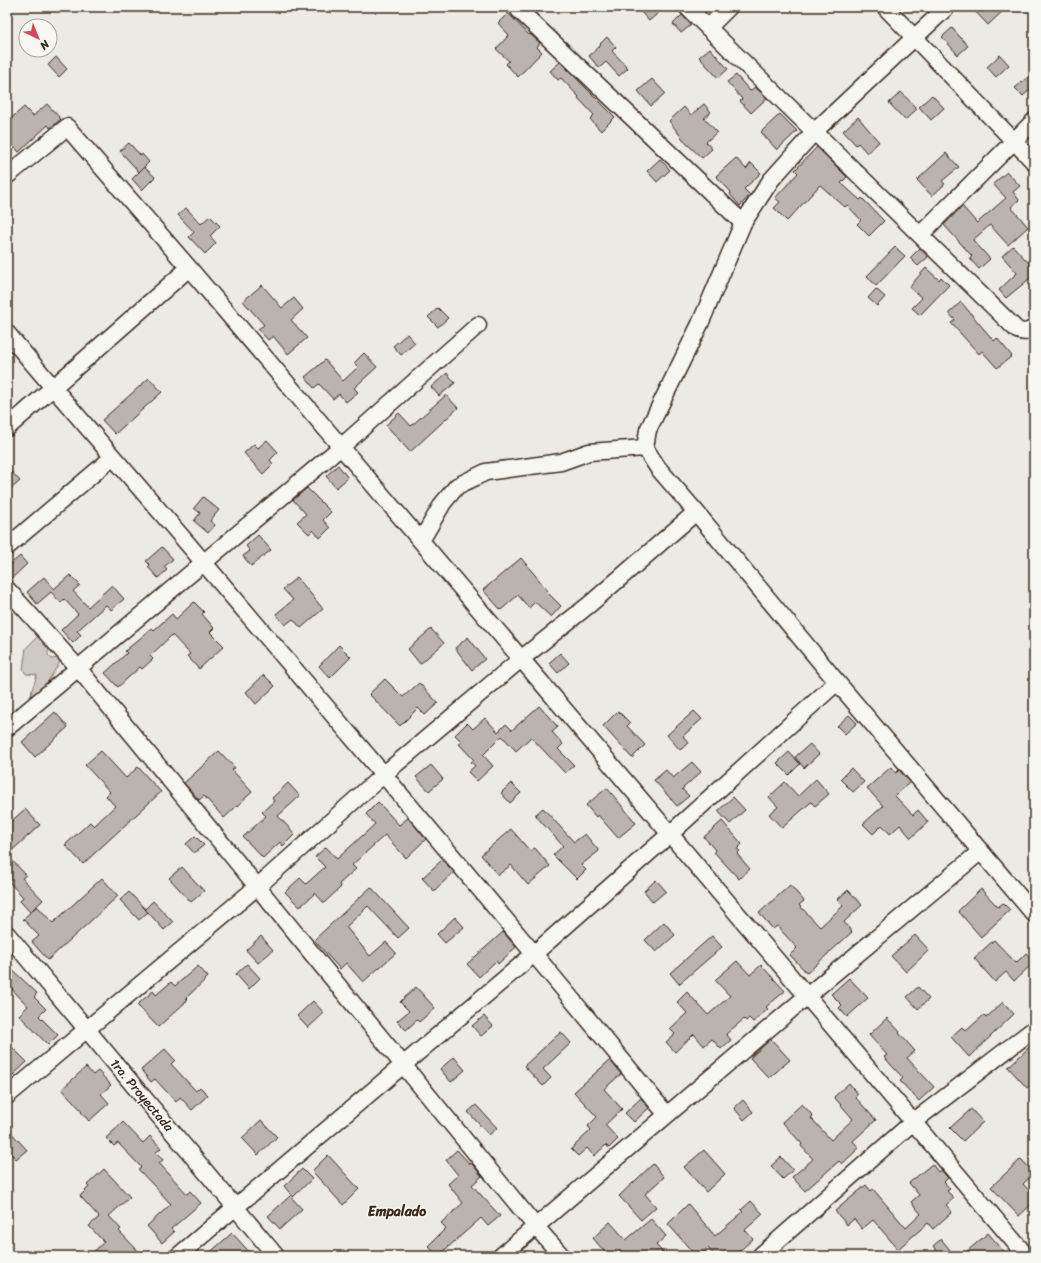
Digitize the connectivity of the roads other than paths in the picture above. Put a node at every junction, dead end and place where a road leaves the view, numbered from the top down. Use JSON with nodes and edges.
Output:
{"nodes":[{"id":1,"x":687,"y":7,"type":"edge"},
{"id":2,"x":729,"y":7,"type":"edge"},
{"id":3,"x":885,"y":7,"type":"edge"},
{"id":4,"x":947,"y":7,"type":"edge"},
{"id":5,"x":519,"y":10,"type":"dead end"},
{"id":6,"x":708,"y":28,"type":"junction"},
{"id":7,"x":914,"y":38,"type":"junction"},
{"id":8,"x":1034,"y":121,"type":"edge"},
{"id":9,"x":815,"y":131,"type":"junction"},
{"id":10,"x":1013,"y":141,"type":"junction"},
{"id":11,"x":1034,"y":162,"type":"edge"},
{"id":12,"x":7,"y":176,"type":"edge"},
{"id":13,"x":743,"y":223,"type":"junction"},
{"id":14,"x":920,"y":234,"type":"junction"},
{"id":15,"x":189,"y":268,"type":"junction"},
{"id":16,"x":478,"y":325,"type":"dead end"},
{"id":17,"x":1034,"y":328,"type":"edge"},
{"id":18,"x":7,"y":333,"type":"edge"},
{"id":19,"x":53,"y":388,"type":"junction"},
{"id":20,"x":7,"y":428,"type":"edge"},
{"id":21,"x":341,"y":447,"type":"junction"},
{"id":22,"x":645,"y":448,"type":"junction"},
{"id":23,"x":113,"y":457,"type":"junction"},
{"id":24,"x":696,"y":512,"type":"junction"},
{"id":25,"x":421,"y":541,"type":"junction"},
{"id":26,"x":7,"y":547,"type":"edge"},
{"id":27,"x":203,"y":562,"type":"junction"},
{"id":28,"x":7,"y":589,"type":"edge"},
{"id":29,"x":521,"y":659,"type":"junction"},
{"id":30,"x":78,"y":668,"type":"junction"},
{"id":31,"x":837,"y":682,"type":"junction"},
{"id":32,"x":7,"y":728,"type":"edge"},
{"id":33,"x":383,"y":775,"type":"junction"},
{"id":34,"x":670,"y":834,"type":"junction"},
{"id":35,"x":981,"y":851,"type":"junction"},
{"id":36,"x":257,"y":887,"type":"junction"},
{"id":37,"x":1034,"y":914,"type":"edge"},
{"id":38,"x":7,"y":934,"type":"edge"},
{"id":39,"x":534,"y":953,"type":"junction"},
{"id":40,"x":807,"y":996,"type":"junction"},
{"id":41,"x":87,"y":1029,"type":"junction"},
{"id":42,"x":1034,"y":1029,"type":"edge"},
{"id":43,"x":404,"y":1065,"type":"junction"},
{"id":44,"x":7,"y":1096,"type":"edge"},
{"id":45,"x":667,"y":1115,"type":"junction"},
{"id":46,"x":913,"y":1122,"type":"junction"},
{"id":47,"x":236,"y":1207,"type":"junction"},
{"id":48,"x":536,"y":1226,"type":"junction"},
{"id":49,"x":1025,"y":1250,"type":"edge"},
{"id":50,"x":178,"y":1256,"type":"edge"},
{"id":51,"x":276,"y":1256,"type":"edge"},
{"id":52,"x":501,"y":1256,"type":"edge"},
{"id":53,"x":562,"y":1256,"type":"edge"},
{"id":54,"x":760,"y":1256,"type":"edge"}],
"edges":[{"from":1,"to":6,"type":"street"},
{"from":2,"to":6,"type":"street"},
{"from":3,"to":7,"type":"street"},
{"from":4,"to":7,"type":"street"},
{"from":5,"to":13,"type":"street"},
{"from":6,"to":9,"type":"street"},
{"from":7,"to":9,"type":"street"},
{"from":7,"to":10,"type":"street"},
{"from":8,"to":10,"type":"street"},
{"from":9,"to":13,"type":"street"},
{"from":9,"to":14,"type":"street"},
{"from":10,"to":11,"type":"street"},
{"from":10,"to":14,"type":"street"},
{"from":12,"to":15,"type":"street"},
{"from":13,"to":22,"type":"street"},
{"from":14,"to":17,"type":"street"},
{"from":15,"to":19,"type":"street"},
{"from":15,"to":21,"type":"street"},
{"from":16,"to":21,"type":"street"},
{"from":18,"to":19,"type":"street"},
{"from":19,"to":20,"type":"street"},
{"from":19,"to":23,"type":"street"},
{"from":21,"to":25,"type":"street"},
{"from":21,"to":27,"type":"street"},
{"from":22,"to":24,"type":"street"},
{"from":22,"to":25,"type":"street"},
{"from":23,"to":26,"type":"street"},
{"from":23,"to":27,"type":"street"},
{"from":24,"to":29,"type":"street"},
{"from":24,"to":31,"type":"street"},
{"from":25,"to":29,"type":"street"},
{"from":27,"to":30,"type":"street"},
{"from":27,"to":33,"type":"street"},
{"from":28,"to":30,"type":"street"},
{"from":29,"to":33,"type":"street"},
{"from":29,"to":34,"type":"street"},
{"from":30,"to":32,"type":"street"},
{"from":30,"to":36,"type":"street"},
{"from":31,"to":34,"type":"street"},
{"from":31,"to":35,"type":"street"},
{"from":33,"to":36,"type":"street"},
{"from":33,"to":39,"type":"street"},
{"from":34,"to":39,"type":"street"},
{"from":34,"to":40,"type":"street"},
{"from":35,"to":37,"type":"street"},
{"from":35,"to":40,"type":"street"},
{"from":36,"to":41,"type":"street"},
{"from":36,"to":43,"type":"street"},
{"from":38,"to":41,"type":"street","name":"1ra. Proyectada"},
{"from":39,"to":43,"type":"street"},
{"from":39,"to":45,"type":"street"},
{"from":40,"to":45,"type":"street"},
{"from":40,"to":46,"type":"street"},
{"from":41,"to":44,"type":"street"},
{"from":41,"to":47,"type":"street","name":"1ra. Proyectada"},
{"from":42,"to":46,"type":"street"},
{"from":43,"to":47,"type":"street"},
{"from":43,"to":48,"type":"street"},
{"from":45,"to":48,"type":"street"},
{"from":46,"to":49,"type":"street"},
{"from":46,"to":54,"type":"street"},
{"from":47,"to":50,"type":"street"},
{"from":47,"to":51,"type":"street","name":"1ra. Proyectada"},
{"from":48,"to":52,"type":"street"},
{"from":48,"to":53,"type":"street"}]}
